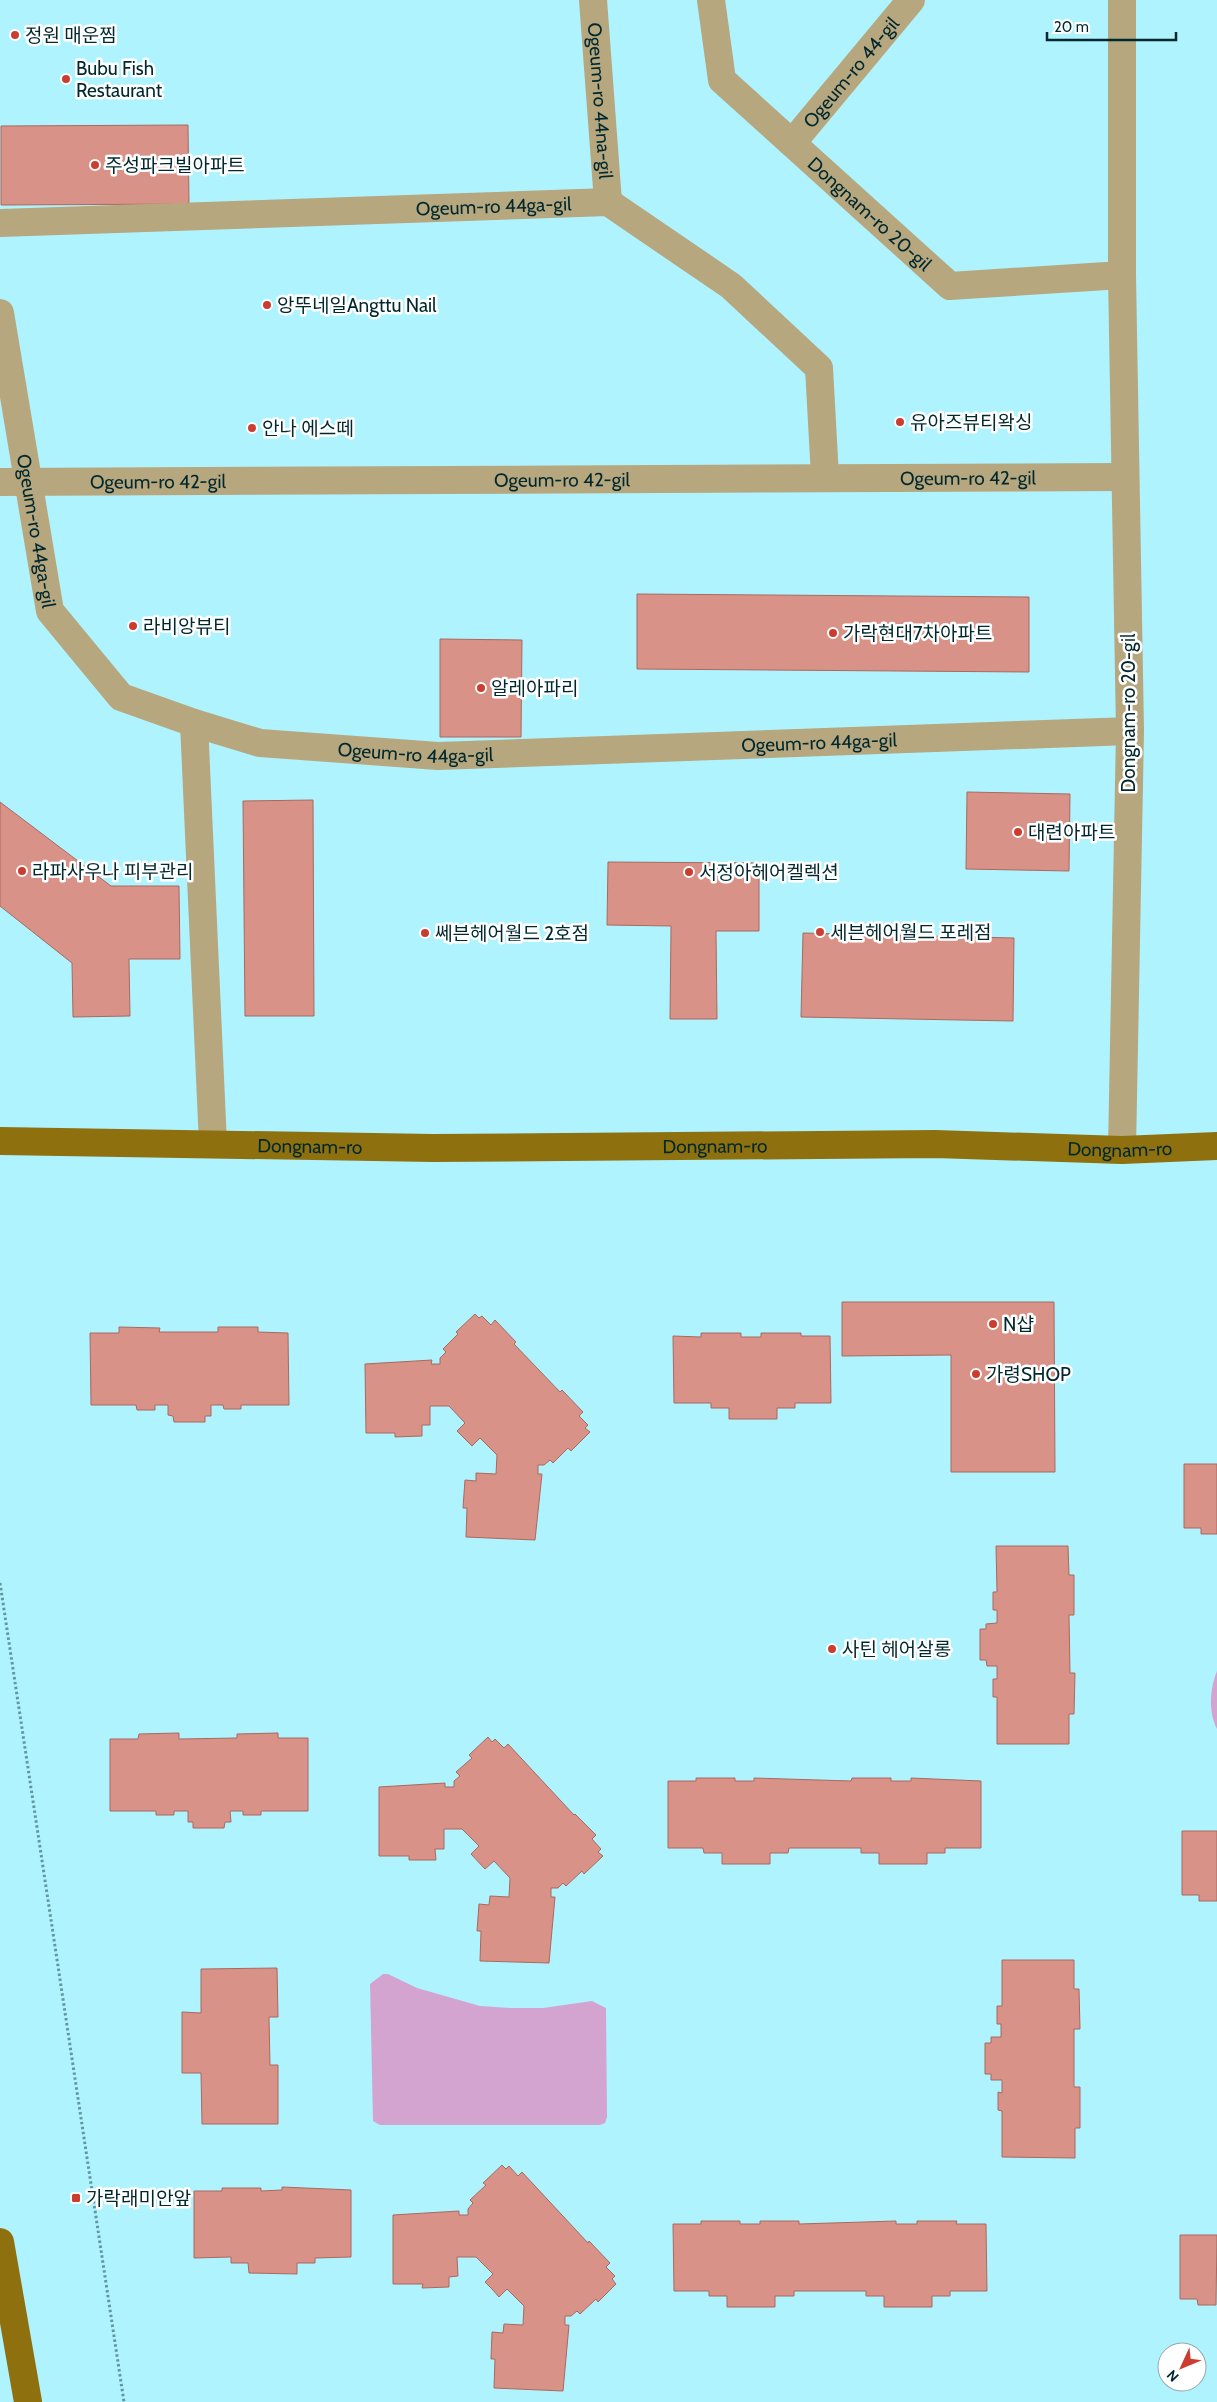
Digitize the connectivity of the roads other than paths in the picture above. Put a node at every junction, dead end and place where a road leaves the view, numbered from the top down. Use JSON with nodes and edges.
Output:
{"nodes":[{"id":1,"x":593,"y":0,"type":"edge"},
{"id":2,"x":711,"y":0,"type":"edge"},
{"id":3,"x":911,"y":0,"type":"edge"},
{"id":4,"x":1122,"y":0,"type":"edge"},
{"id":5,"x":792,"y":143,"type":"junction"},
{"id":6,"x":608,"y":202,"type":"junction"},
{"id":7,"x":0,"y":223,"type":"edge"},
{"id":8,"x":1122,"y":276,"type":"junction"},
{"id":9,"x":0,"y":313,"type":"edge"},
{"id":10,"x":825,"y":477,"type":"junction"},
{"id":11,"x":1125,"y":477,"type":"junction"},
{"id":12,"x":28,"y":481,"type":"junction"},
{"id":13,"x":0,"y":482,"type":"edge"},
{"id":14,"x":194,"y":723,"type":"junction"},
{"id":15,"x":1130,"y":731,"type":"junction"},
{"id":16,"x":0,"y":1141,"type":"edge"},
{"id":17,"x":213,"y":1144,"type":"junction"},
{"id":18,"x":1217,"y":1146,"type":"edge"},
{"id":19,"x":1122,"y":1150,"type":"junction"},
{"id":20,"x":0,"y":2242,"type":"edge"},
{"id":21,"x":28,"y":2402,"type":"edge"}],
"edges":[{"from":1,"to":6,"type":"street","name":"Ogeum-ro 44na-gil"},
{"from":2,"to":5,"type":"street","name":"Dongnam-ro 20-gil"},
{"from":3,"to":5,"type":"street","name":"Ogeum-ro 44-gil"},
{"from":4,"to":8,"type":"street","name":"Dongnam-ro 20-gil"},
{"from":5,"to":8,"type":"street","name":"Dongnam-ro 20-gil"},
{"from":6,"to":7,"type":"street","name":"Ogeum-ro 44ga-gil"},
{"from":6,"to":10,"type":"street"},
{"from":8,"to":11,"type":"street","name":"Dongnam-ro 20-gil"},
{"from":9,"to":12,"type":"street","name":"Ogeum-ro 44ga-gil"},
{"from":10,"to":11,"type":"street","name":"Ogeum-ro 42-gil"},
{"from":10,"to":12,"type":"street","name":"Ogeum-ro 42-gil"},
{"from":11,"to":15,"type":"street","name":"Dongnam-ro 20-gil"},
{"from":12,"to":13,"type":"street","name":"Ogeum-ro 42-gil"},
{"from":12,"to":14,"type":"street","name":"Ogeum-ro 44ga-gil"},
{"from":14,"to":15,"type":"street","name":"Ogeum-ro 44ga-gil"},
{"from":14,"to":17,"type":"street"},
{"from":15,"to":19,"type":"street","name":"Dongnam-ro 20-gil"},
{"from":16,"to":17,"type":"main road","name":"Dongnam-ro"},
{"from":17,"to":19,"type":"main road","name":"Dongnam-ro"},
{"from":18,"to":19,"type":"main road","name":"Dongnam-ro"},
{"from":20,"to":21,"type":"main road"}]}
